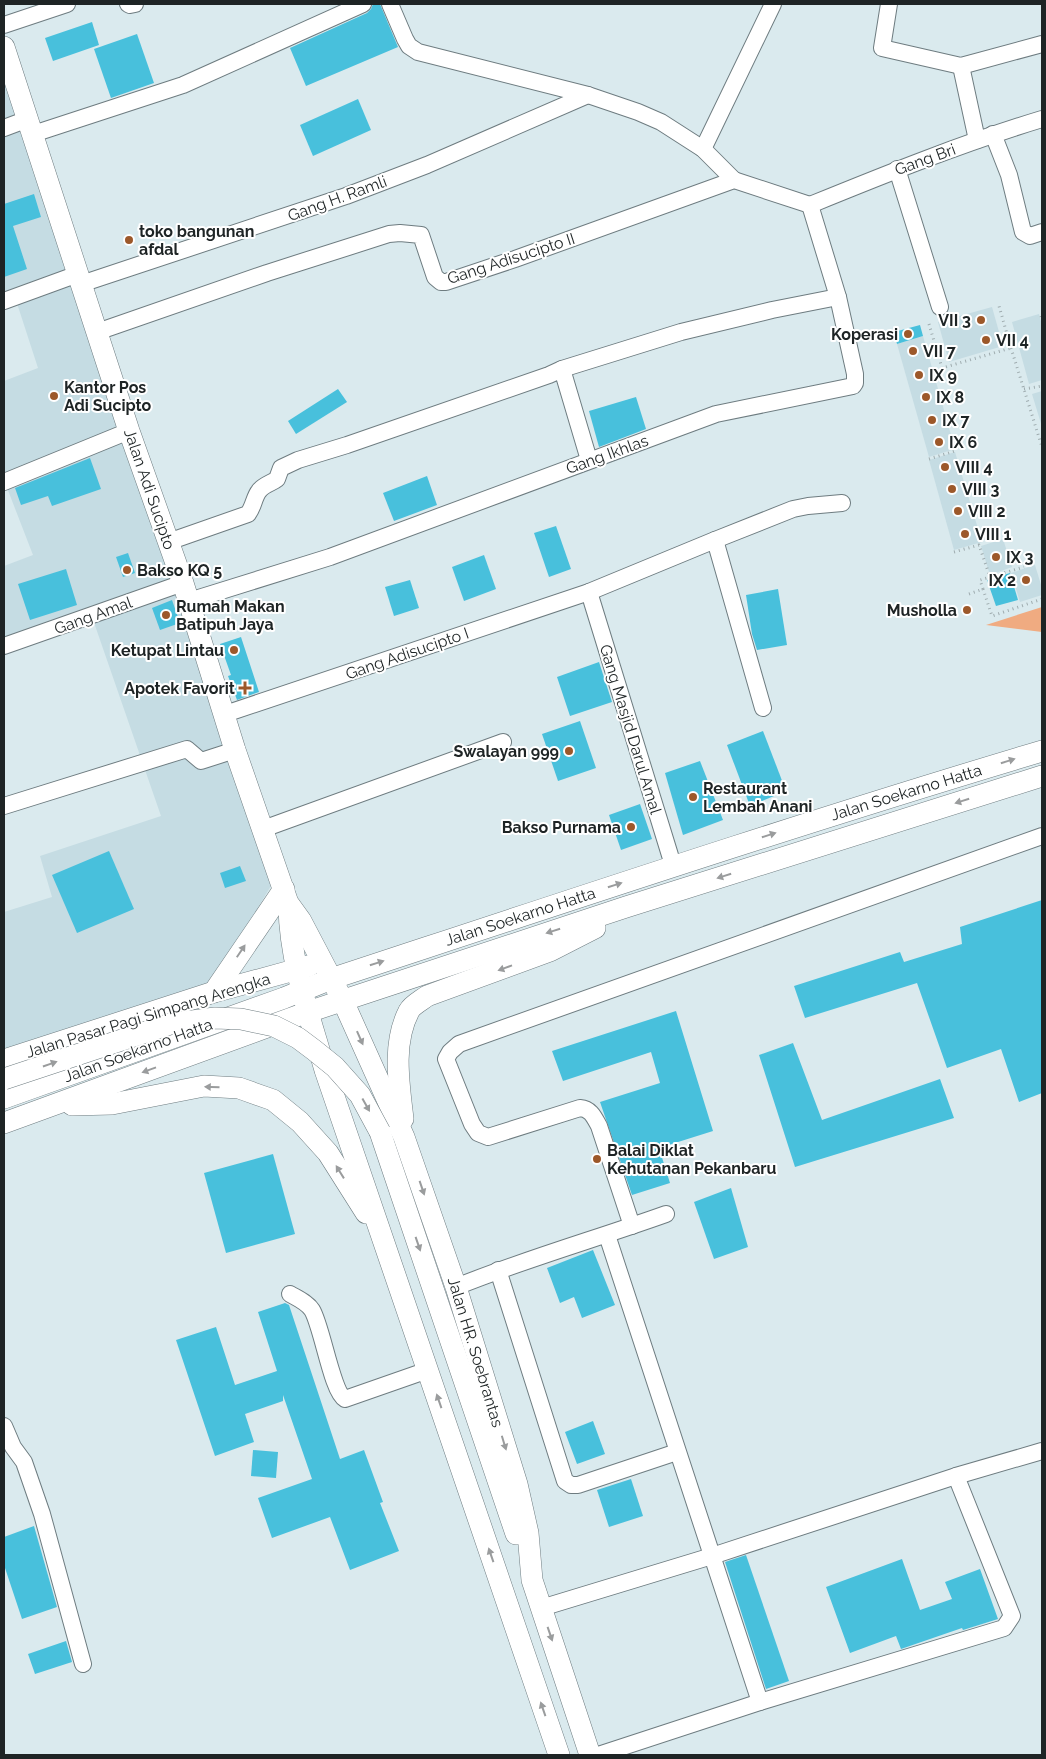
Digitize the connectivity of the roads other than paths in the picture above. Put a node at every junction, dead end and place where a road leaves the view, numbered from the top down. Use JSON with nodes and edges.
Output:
{"nodes":[{"id":1,"x":68,"y":4,"type":"edge"},
{"id":2,"x":128,"y":4,"type":"edge"},
{"id":3,"x":135,"y":4,"type":"edge"},
{"id":4,"x":363,"y":4,"type":"edge"},
{"id":5,"x":390,"y":4,"type":"edge"},
{"id":6,"x":773,"y":4,"type":"edge"},
{"id":7,"x":889,"y":4,"type":"edge"},
{"id":8,"x":4,"y":25,"type":"edge"},
{"id":9,"x":1042,"y":44,"type":"edge"},
{"id":10,"x":4,"y":47,"type":"edge"},
{"id":11,"x":961,"y":66,"type":"junction"},
{"id":12,"x":588,"y":95,"type":"junction"},
{"id":13,"x":1042,"y":119,"type":"edge"},
{"id":14,"x":30,"y":127,"type":"junction"},
{"id":15,"x":4,"y":128,"type":"edge"},
{"id":16,"x":993,"y":134,"type":"junction"},
{"id":17,"x":977,"y":140,"type":"junction"},
{"id":18,"x":703,"y":149,"type":"junction"},
{"id":19,"x":897,"y":169,"type":"junction"},
{"id":20,"x":734,"y":180,"type":"junction"},
{"id":21,"x":810,"y":205,"type":"junction"},
{"id":22,"x":1042,"y":232,"type":"edge"},
{"id":23,"x":80,"y":279,"type":"junction"},
{"id":24,"x":838,"y":297,"type":"junction"},
{"id":25,"x":4,"y":301,"type":"edge"},
{"id":26,"x":940,"y":307,"type":"dead end"},
{"id":27,"x":97,"y":332,"type":"junction"},
{"id":28,"x":562,"y":369,"type":"junction"},
{"id":29,"x":129,"y":430,"type":"junction"},
{"id":30,"x":589,"y":460,"type":"junction"},
{"id":31,"x":4,"y":482,"type":"edge"},
{"id":32,"x":842,"y":503,"type":"dead end"},
{"id":33,"x":715,"y":540,"type":"junction"},
{"id":34,"x":168,"y":542,"type":"junction"},
{"id":35,"x":186,"y":592,"type":"junction"},
{"id":36,"x":589,"y":592,"type":"junction"},
{"id":37,"x":4,"y":646,"type":"edge"},
{"id":38,"x":763,"y":708,"type":"dead end"},
{"id":39,"x":225,"y":714,"type":"junction"},
{"id":40,"x":502,"y":742,"type":"dead end"},
{"id":41,"x":235,"y":750,"type":"junction"},
{"id":42,"x":1042,"y":751,"type":"edge"},
{"id":43,"x":1042,"y":776,"type":"edge"},
{"id":44,"x":4,"y":806,"type":"edge"},
{"id":45,"x":263,"y":829,"type":"junction"},
{"id":46,"x":1042,"y":836,"type":"edge"},
{"id":47,"x":674,"y":865,"type":"junction"},
{"id":48,"x":286,"y":896,"type":"junction"},
{"id":49,"x":626,"y":907,"type":"junction"},
{"id":50,"x":327,"y":970,"type":"junction"},
{"id":51,"x":299,"y":980,"type":"junction"},
{"id":52,"x":214,"y":992,"type":"junction"},
{"id":53,"x":343,"y":1001,"type":"junction"},
{"id":54,"x":308,"y":1012,"type":"junction"},
{"id":55,"x":4,"y":1060,"type":"edge"},
{"id":56,"x":4,"y":1079,"type":"edge"},
{"id":57,"x":4,"y":1098,"type":"edge"},
{"id":58,"x":52,"y":1106,"type":"junction"},
{"id":59,"x":4,"y":1123,"type":"edge"},
{"id":60,"x":404,"y":1137,"type":"junction"},
{"id":61,"x":666,"y":1214,"type":"dead end"},
{"id":62,"x":632,"y":1226,"type":"junction"},
{"id":63,"x":606,"y":1235,"type":"junction"},
{"id":64,"x":385,"y":1242,"type":"junction"},
{"id":65,"x":498,"y":1270,"type":"junction"},
{"id":66,"x":456,"y":1287,"type":"junction"},
{"id":67,"x":290,"y":1294,"type":"dead end"},
{"id":68,"x":428,"y":1370,"type":"junction"},
{"id":69,"x":4,"y":1426,"type":"edge"},
{"id":70,"x":1042,"y":1451,"type":"edge"},
{"id":71,"x":677,"y":1452,"type":"junction"},
{"id":72,"x":956,"y":1476,"type":"junction"},
{"id":73,"x":712,"y":1556,"type":"junction"},
{"id":74,"x":532,"y":1580,"type":"junction"},
{"id":75,"x":541,"y":1608,"type":"junction"},
{"id":76,"x":84,"y":1664,"type":"dead end"},
{"id":77,"x":760,"y":1702,"type":"junction"},
{"id":78,"x":559,"y":1755,"type":"edge"},
{"id":79,"x":590,"y":1755,"type":"edge"},
{"id":80,"x":598,"y":1755,"type":"edge"}],
"edges":[{"from":1,"to":8,"type":"street"},
{"from":2,"to":3,"type":"street"},
{"from":4,"to":14,"type":"street"},
{"from":5,"to":12,"type":"street"},
{"from":6,"to":18,"type":"street"},
{"from":7,"to":11,"type":"street"},
{"from":9,"to":11,"type":"street"},
{"from":10,"to":14,"type":"main road","name":"Jalan Adi Sucipto"},
{"from":11,"to":17,"type":"street"},
{"from":12,"to":18,"type":"street"},
{"from":12,"to":23,"type":"street","name":"Gang H. Ramli"},
{"from":13,"to":16,"type":"street","name":"Gang Bri"},
{"from":14,"to":15,"type":"street"},
{"from":14,"to":23,"type":"main road","name":"Jalan Adi Sucipto"},
{"from":16,"to":17,"type":"street","name":"Gang Bri"},
{"from":16,"to":22,"type":"street"},
{"from":17,"to":19,"type":"street","name":"Gang Bri"},
{"from":18,"to":20,"type":"street"},
{"from":19,"to":21,"type":"street","name":"Gang Bri"},
{"from":19,"to":26,"type":"street"},
{"from":20,"to":21,"type":"street"},
{"from":20,"to":27,"type":"street","name":"Gang Adisucipto II"},
{"from":21,"to":24,"type":"street","name":"Gang Ikhlas"},
{"from":23,"to":25,"type":"street","name":"Gang H. Ramli"},
{"from":23,"to":27,"type":"main road","name":"Jalan Adi Sucipto"},
{"from":24,"to":28,"type":"street"},
{"from":24,"to":30,"type":"street","name":"Gang Ikhlas"},
{"from":27,"to":29,"type":"main road","name":"Jalan Adi Sucipto"},
{"from":28,"to":30,"type":"street"},
{"from":28,"to":34,"type":"street"},
{"from":29,"to":31,"type":"street"},
{"from":29,"to":34,"type":"main road","name":"Jalan Adi Sucipto"},
{"from":30,"to":35,"type":"street","name":"Gang Ikhlas"},
{"from":32,"to":33,"type":"street","name":"Gang Adisucipto I"},
{"from":33,"to":36,"type":"street","name":"Gang Adisucipto I"},
{"from":33,"to":38,"type":"street"},
{"from":34,"to":35,"type":"main road","name":"Jalan Adi Sucipto"},
{"from":35,"to":37,"type":"street","name":"Gang Amal"},
{"from":35,"to":39,"type":"main road","name":"Jalan Adi Sucipto"},
{"from":36,"to":39,"type":"street","name":"Gang Adisucipto I"},
{"from":36,"to":47,"type":"street","name":"Gang Masjid Darul Amal"},
{"from":39,"to":41,"type":"main road","name":"Jalan Adi Sucipto"},
{"from":40,"to":45,"type":"street"},
{"from":41,"to":44,"type":"street"},
{"from":41,"to":45,"type":"main road","name":"Jalan Adi Sucipto"},
{"from":47,"to":42,"type":"main road","name":"Jalan Soekarno Hatta","one_way":true},
{"from":43,"to":49,"type":"main road","name":"Jalan Soekarno Hatta","one_way":true},
{"from":45,"to":48,"type":"main road","name":"Jalan Adi Sucipto"},
{"from":46,"to":62,"type":"street"},
{"from":50,"to":47,"type":"main road","name":"Jalan Soekarno Hatta","one_way":true},
{"from":48,"to":50,"type":"main road","name":"Jalan Adi Sucipto"},
{"from":48,"to":51,"type":"main road","name":"Jalan Adi Sucipto"},
{"from":52,"to":48,"type":"main road","one_way":true},
{"from":49,"to":53,"type":"main road","name":"Jalan Soekarno Hatta","one_way":true},
{"from":49,"to":60,"type":"main road","one_way":true},
{"from":50,"to":51,"type":"main road","name":"Jalan Soekarno Hatta"},
{"from":50,"to":53,"type":"main road","name":"Jalan HR. Soebrantas"},
{"from":51,"to":52,"type":"main road","name":"Jalan Pasar Pagi Simpang Arengka"},
{"from":51,"to":54,"type":"main road"},
{"from":51,"to":57,"type":"main road","name":"Jalan Soekarno Hatta"},
{"from":52,"to":55,"type":"main road","name":"Jalan Pasar Pagi Simpang Arengka"},
{"from":53,"to":54,"type":"main road","name":"Jalan Soekarno Hatta"},
{"from":53,"to":60,"type":"main road","name":"Jalan HR. Soebrantas","one_way":true},
{"from":54,"to":58,"type":"main road","name":"Jalan Soekarno Hatta","one_way":true},
{"from":54,"to":64,"type":"main road"},
{"from":56,"to":74,"type":"main road","one_way":true,"bridge":true},
{"from":58,"to":59,"type":"main road","name":"Jalan Soekarno Hatta"},
{"from":64,"to":58,"type":"main road","one_way":true},
{"from":60,"to":66,"type":"main road","name":"Jalan HR. Soebrantas","one_way":true},
{"from":61,"to":62,"type":"street"},
{"from":62,"to":63,"type":"street"},
{"from":63,"to":65,"type":"street"},
{"from":63,"to":71,"type":"street"},
{"from":64,"to":68,"type":"main road"},
{"from":65,"to":66,"type":"street"},
{"from":65,"to":71,"type":"street"},
{"from":66,"to":74,"type":"main road","name":"Jalan HR. Soebrantas","one_way":true},
{"from":67,"to":68,"type":"street"},
{"from":78,"to":68,"type":"main road","one_way":true},
{"from":69,"to":76,"type":"street"},
{"from":70,"to":72,"type":"street"},
{"from":71,"to":73,"type":"street"},
{"from":72,"to":73,"type":"street"},
{"from":72,"to":77,"type":"street"},
{"from":73,"to":75,"type":"street"},
{"from":73,"to":77,"type":"street"},
{"from":74,"to":75,"type":"main road","name":"Jalan HR. Soebrantas"},
{"from":75,"to":79,"type":"main road","name":"Jalan HR. Soebrantas","one_way":true},
{"from":77,"to":80,"type":"street"}]}
